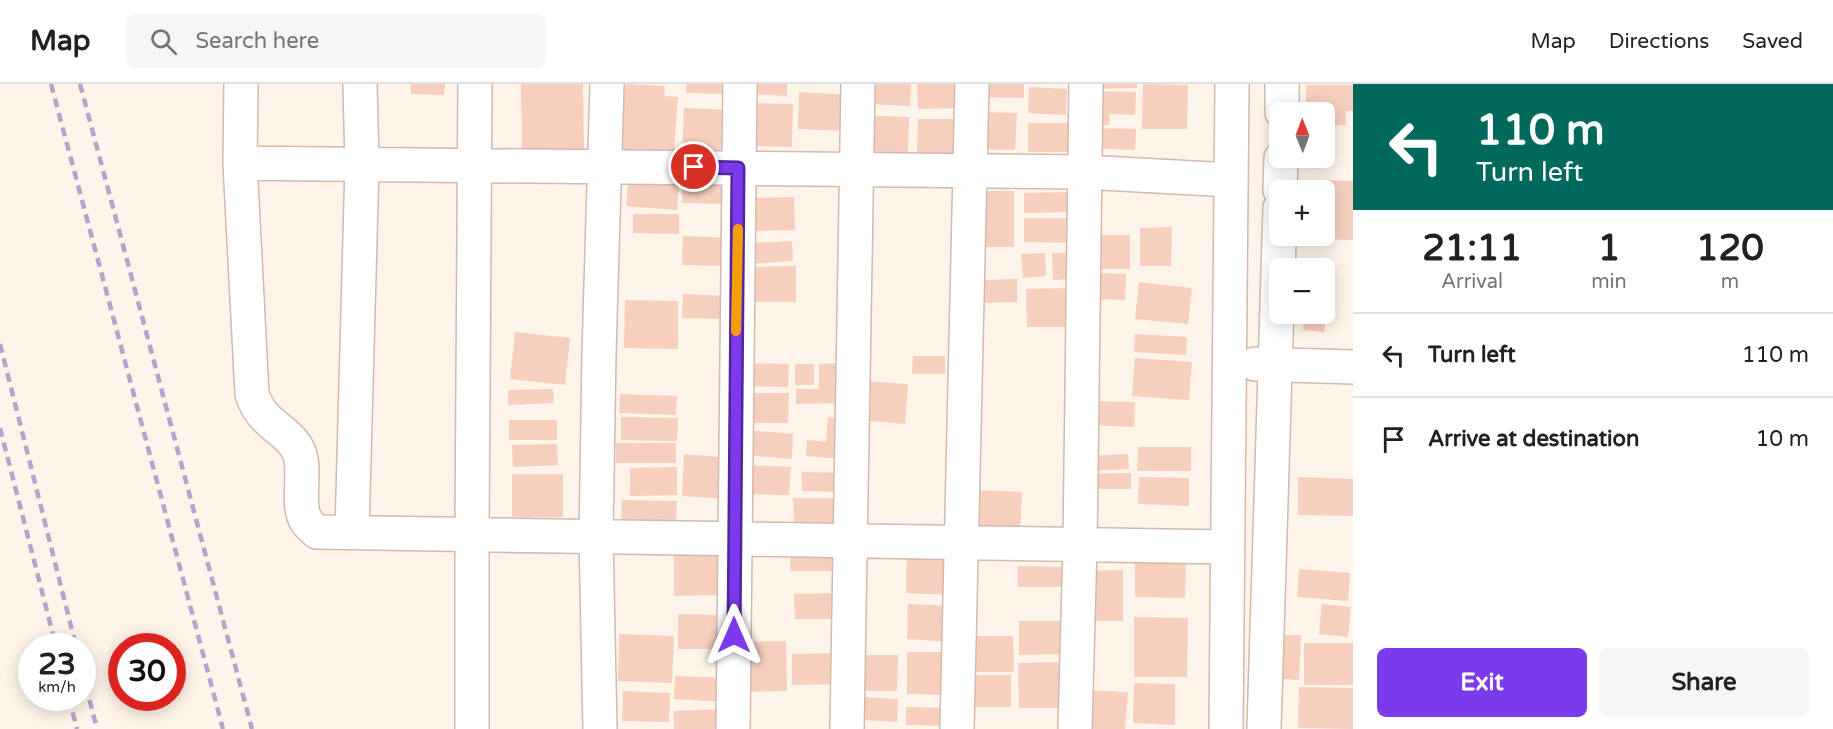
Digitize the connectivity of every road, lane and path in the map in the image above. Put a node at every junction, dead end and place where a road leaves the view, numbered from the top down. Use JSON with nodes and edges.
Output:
{"nodes":[{"id":1,"x":241,"y":84,"type":"edge"},
{"id":2,"x":360,"y":84,"type":"edge"},
{"id":3,"x":475,"y":84,"type":"edge"},
{"id":4,"x":607,"y":84,"type":"edge"},
{"id":5,"x":740,"y":84,"type":"edge"},
{"id":6,"x":858,"y":84,"type":"edge"},
{"id":7,"x":972,"y":84,"type":"edge"},
{"id":8,"x":1086,"y":84,"type":"edge"},
{"id":9,"x":1232,"y":84,"type":"edge"},
{"id":10,"x":1282,"y":84,"type":"edge"},
{"id":11,"x":1282,"y":102,"type":"edge"},
{"id":12,"x":240,"y":164,"type":"junction"},
{"id":13,"x":362,"y":164,"type":"junction"},
{"id":14,"x":475,"y":165,"type":"junction"},
{"id":15,"x":604,"y":166,"type":"junction"},
{"id":16,"x":738,"y":168,"type":"junction"},
{"id":17,"x":856,"y":169,"type":"junction"},
{"id":18,"x":970,"y":171,"type":"junction"},
{"id":19,"x":1084,"y":172,"type":"junction"},
{"id":20,"x":1230,"y":180,"type":"junction"},
{"id":21,"x":1279,"y":246,"type":"edge"},
{"id":22,"x":1229,"y":363,"type":"junction"},
{"id":23,"x":1276,"y":364,"type":"junction"},
{"id":24,"x":1353,"y":367,"type":"edge"},
{"id":25,"x":352,"y":532,"type":"junction"},
{"id":26,"x":472,"y":533,"type":"junction"},
{"id":27,"x":596,"y":538,"type":"junction"},
{"id":28,"x":734,"y":540,"type":"junction"},
{"id":29,"x":851,"y":542,"type":"junction"},
{"id":30,"x":962,"y":544,"type":"junction"},
{"id":31,"x":1080,"y":546,"type":"junction"},
{"id":32,"x":1227,"y":547,"type":"junction"},
{"id":33,"x":472,"y":729,"type":"edge"},
{"id":34,"x":600,"y":729,"type":"edge"},
{"id":35,"x":733,"y":729,"type":"edge"},
{"id":36,"x":848,"y":729,"type":"edge"},
{"id":37,"x":957,"y":729,"type":"edge"},
{"id":38,"x":1075,"y":729,"type":"edge"},
{"id":39,"x":1226,"y":729,"type":"edge"},
{"id":40,"x":1264,"y":729,"type":"edge"}],
"edges":[{"from":1,"to":12,"type":"street"},
{"from":2,"to":13,"type":"street"},
{"from":3,"to":14,"type":"street"},
{"from":4,"to":15,"type":"street"},
{"from":5,"to":16,"type":"street"},
{"from":6,"to":17,"type":"street"},
{"from":7,"to":18,"type":"street"},
{"from":8,"to":19,"type":"street"},
{"from":9,"to":20,"type":"street"},
{"from":10,"to":11,"type":"street"},
{"from":12,"to":13,"type":"street"},
{"from":12,"to":25,"type":"street"},
{"from":13,"to":14,"type":"street"},
{"from":13,"to":25,"type":"street"},
{"from":14,"to":15,"type":"street"},
{"from":14,"to":26,"type":"street"},
{"from":15,"to":16,"type":"street"},
{"from":15,"to":27,"type":"street"},
{"from":16,"to":17,"type":"street"},
{"from":16,"to":28,"type":"street"},
{"from":17,"to":18,"type":"street"},
{"from":17,"to":29,"type":"street"},
{"from":18,"to":19,"type":"street"},
{"from":18,"to":30,"type":"street"},
{"from":19,"to":20,"type":"street"},
{"from":19,"to":31,"type":"street"},
{"from":20,"to":22,"type":"street"},
{"from":21,"to":23,"type":"street"},
{"from":22,"to":23,"type":"street"},
{"from":22,"to":32,"type":"street"},
{"from":23,"to":24,"type":"street"},
{"from":23,"to":40,"type":"street"},
{"from":25,"to":26,"type":"street"},
{"from":26,"to":27,"type":"street"},
{"from":26,"to":33,"type":"street"},
{"from":27,"to":28,"type":"street"},
{"from":27,"to":34,"type":"street"},
{"from":28,"to":29,"type":"street"},
{"from":28,"to":35,"type":"street"},
{"from":29,"to":30,"type":"street"},
{"from":29,"to":36,"type":"street"},
{"from":30,"to":31,"type":"street"},
{"from":30,"to":37,"type":"street"},
{"from":31,"to":32,"type":"street"},
{"from":31,"to":38,"type":"street"},
{"from":32,"to":39,"type":"street"}]}
